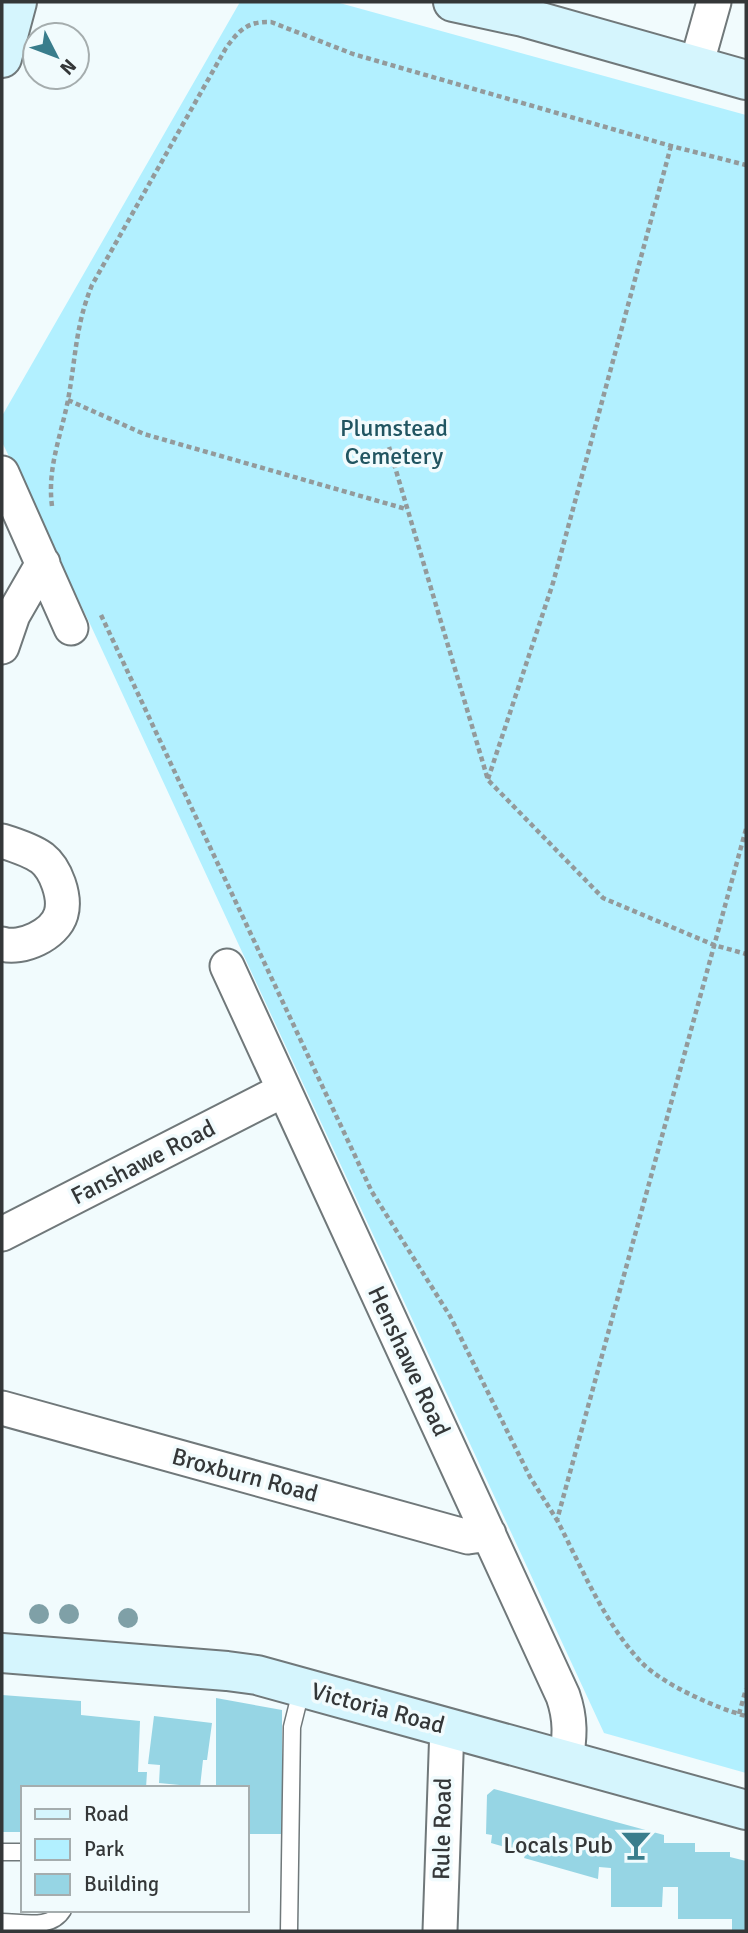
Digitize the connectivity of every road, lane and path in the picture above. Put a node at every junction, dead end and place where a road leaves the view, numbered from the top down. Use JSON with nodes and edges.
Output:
{"nodes":[{"id":1,"x":17,"y":2,"type":"edge"},
{"id":2,"x":453,"y":2,"type":"edge"},
{"id":3,"x":714,"y":2,"type":"edge"},
{"id":4,"x":2,"y":58,"type":"edge"},
{"id":5,"x":696,"y":66,"type":"junction"},
{"id":6,"x":746,"y":80,"type":"edge"},
{"id":7,"x":671,"y":146,"type":"junction"},
{"id":8,"x":746,"y":165,"type":"edge"},
{"id":9,"x":68,"y":400,"type":"junction"},
{"id":10,"x":388,"y":447,"type":"dead end"},
{"id":11,"x":2,"y":473,"type":"edge"},
{"id":12,"x":407,"y":509,"type":"junction"},
{"id":13,"x":52,"y":510,"type":"dead end"},
{"id":14,"x":43,"y":563,"type":"junction"},
{"id":15,"x":99,"y":610,"type":"dead end"},
{"id":16,"x":71,"y":628,"type":"dead end"},
{"id":17,"x":2,"y":647,"type":"edge"},
{"id":18,"x":488,"y":780,"type":"junction"},
{"id":19,"x":746,"y":829,"type":"edge"},
{"id":20,"x":2,"y":841,"type":"edge"},
{"id":21,"x":2,"y":944,"type":"edge"},
{"id":22,"x":714,"y":945,"type":"junction"},
{"id":23,"x":746,"y":954,"type":"edge"},
{"id":24,"x":227,"y":967,"type":"dead end"},
{"id":25,"x":284,"y":1090,"type":"junction"},
{"id":26,"x":2,"y":1234,"type":"edge"},
{"id":27,"x":2,"y":1408,"type":"edge"},
{"id":28,"x":557,"y":1520,"type":"junction"},
{"id":29,"x":489,"y":1534,"type":"junction"},
{"id":30,"x":2,"y":1653,"type":"edge"},
{"id":31,"x":302,"y":1687,"type":"junction"},
{"id":32,"x":746,"y":1689,"type":"edge"},
{"id":33,"x":739,"y":1714,"type":"junction"},
{"id":34,"x":746,"y":1716,"type":"edge"},
{"id":35,"x":447,"y":1726,"type":"junction"},
{"id":36,"x":566,"y":1760,"type":"junction"},
{"id":37,"x":746,"y":1810,"type":"edge"},
{"id":38,"x":2,"y":1852,"type":"edge"},
{"id":39,"x":21,"y":1853,"type":"edge"},
{"id":40,"x":62,"y":1912,"type":"edge"},
{"id":41,"x":2,"y":1922,"type":"edge"},
{"id":42,"x":289,"y":1931,"type":"edge"},
{"id":43,"x":440,"y":1931,"type":"edge"}],
"edges":[{"from":1,"to":4,"type":"street"},
{"from":2,"to":5,"type":"street"},
{"from":3,"to":5,"type":"street"},
{"from":5,"to":6,"type":"street"},
{"from":7,"to":8,"type":"path"},
{"from":7,"to":9,"type":"path"},
{"from":7,"to":18,"type":"path"},
{"from":9,"to":12,"type":"path"},
{"from":9,"to":13,"type":"path"},
{"from":10,"to":12,"type":"path"},
{"from":11,"to":14,"type":"street"},
{"from":12,"to":18,"type":"path"},
{"from":14,"to":16,"type":"street"},
{"from":14,"to":17,"type":"street"},
{"from":15,"to":28,"type":"path"},
{"from":18,"to":22,"type":"path"},
{"from":19,"to":22,"type":"path"},
{"from":20,"to":21,"type":"street"},
{"from":22,"to":23,"type":"path"},
{"from":22,"to":28,"type":"path"},
{"from":24,"to":25,"type":"street","name":"Henshawe Road"},
{"from":25,"to":26,"type":"street","name":"Fanshawe Road"},
{"from":25,"to":29,"type":"street","name":"Henshawe Road"},
{"from":27,"to":29,"type":"street","name":"Broxburn Road"},
{"from":28,"to":33,"type":"path"},
{"from":29,"to":36,"type":"street","name":"Henshawe Road"},
{"from":30,"to":31,"type":"street","name":"Victoria Road"},
{"from":31,"to":35,"type":"street","name":"Victoria Road"},
{"from":31,"to":42,"type":"lane"},
{"from":32,"to":33,"type":"path"},
{"from":33,"to":34,"type":"path"},
{"from":35,"to":36,"type":"street","name":"Victoria Road"},
{"from":35,"to":43,"type":"street","name":"Rule Road"},
{"from":36,"to":37,"type":"street","name":"Victoria Road"},
{"from":38,"to":39,"type":"lane"},
{"from":40,"to":41,"type":"lane"}]}
